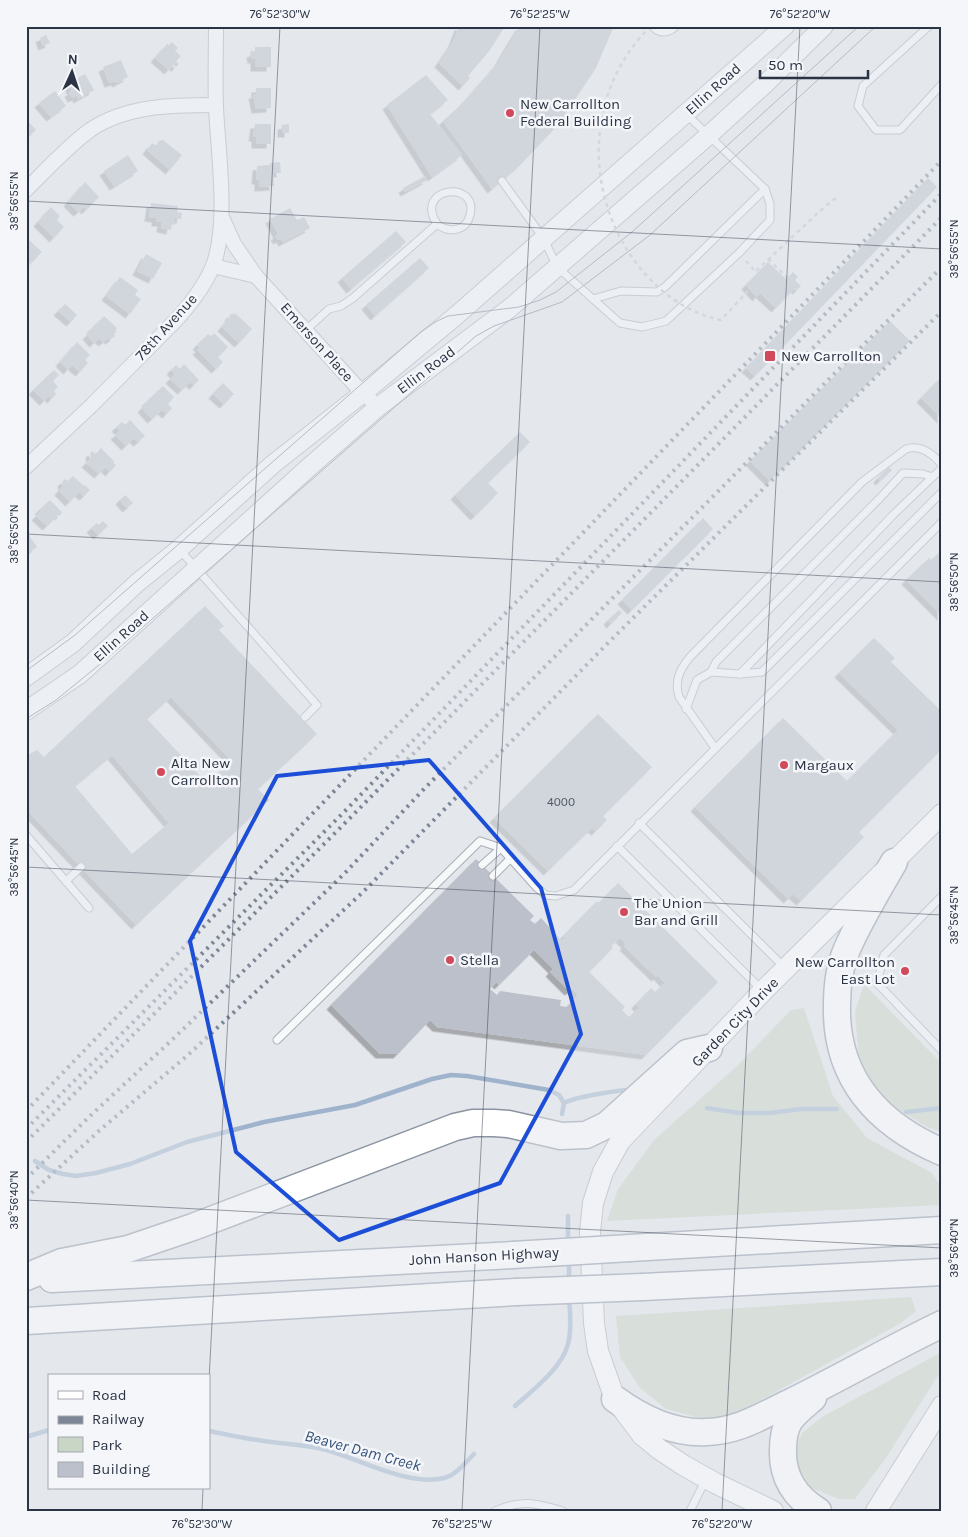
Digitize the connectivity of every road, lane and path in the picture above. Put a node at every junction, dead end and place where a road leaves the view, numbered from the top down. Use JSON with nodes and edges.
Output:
{"nodes":[{"id":1,"x":216,"y":26,"type":"edge"},
{"id":2,"x":651,"y":26,"type":"edge"},
{"id":3,"x":657,"y":26,"type":"edge"},
{"id":4,"x":671,"y":26,"type":"edge"},
{"id":5,"x":785,"y":26,"type":"edge"},
{"id":6,"x":824,"y":26,"type":"edge"},
{"id":7,"x":929,"y":26,"type":"edge"},
{"id":8,"x":942,"y":84,"type":"edge"},
{"id":9,"x":216,"y":105,"type":"junction"},
{"id":10,"x":686,"y":114,"type":"junction"},
{"id":11,"x":709,"y":135,"type":"junction"},
{"id":12,"x":502,"y":181,"type":"dead end"},
{"id":13,"x":26,"y":190,"type":"edge"},
{"id":14,"x":765,"y":190,"type":"junction"},
{"id":15,"x":838,"y":196,"type":"dead end"},
{"id":16,"x":221,"y":215,"type":"junction"},
{"id":17,"x":437,"y":224,"type":"junction"},
{"id":18,"x":544,"y":239,"type":"junction"},
{"id":19,"x":768,"y":259,"type":"junction"},
{"id":20,"x":746,"y":261,"type":"dead end"},
{"id":21,"x":213,"y":266,"type":"junction"},
{"id":22,"x":557,"y":267,"type":"junction"},
{"id":23,"x":756,"y":272,"type":"junction"},
{"id":24,"x":256,"y":276,"type":"junction"},
{"id":25,"x":761,"y":276,"type":"dead end"},
{"id":26,"x":794,"y":284,"type":"dead end"},
{"id":27,"x":748,"y":291,"type":"dead end"},
{"id":28,"x":593,"y":299,"type":"junction"},
{"id":29,"x":306,"y":330,"type":"junction"},
{"id":30,"x":363,"y":393,"type":"junction"},
{"id":31,"x":378,"y":407,"type":"junction"},
{"id":32,"x":26,"y":467,"type":"edge"},
{"id":33,"x":942,"y":467,"type":"edge"},
{"id":34,"x":932,"y":477,"type":"junction"},
{"id":35,"x":942,"y":492,"type":"edge"},
{"id":36,"x":942,"y":522,"type":"edge"},
{"id":37,"x":179,"y":548,"type":"junction"},
{"id":38,"x":198,"y":568,"type":"junction"},
{"id":39,"x":711,"y":672,"type":"junction"},
{"id":40,"x":740,"y":674,"type":"junction"},
{"id":41,"x":26,"y":677,"type":"edge"},
{"id":42,"x":686,"y":709,"type":"junction"},
{"id":43,"x":26,"y":710,"type":"edge"},
{"id":44,"x":305,"y":717,"type":"dead end"},
{"id":45,"x":716,"y":748,"type":"junction"},
{"id":46,"x":942,"y":814,"type":"edge"},
{"id":47,"x":639,"y":823,"type":"junction"},
{"id":48,"x":26,"y":835,"type":"edge"},
{"id":49,"x":617,"y":846,"type":"junction"},
{"id":50,"x":501,"y":848,"type":"junction"},
{"id":51,"x":511,"y":858,"type":"junction"},
{"id":52,"x":894,"y":862,"type":"junction"},
{"id":53,"x":482,"y":866,"type":"dead end"},
{"id":54,"x":81,"y":868,"type":"dead end"},
{"id":55,"x":494,"y":876,"type":"dead end"},
{"id":56,"x":66,"y":881,"type":"junction"},
{"id":57,"x":942,"y":896,"type":"edge"},
{"id":58,"x":89,"y":908,"type":"dead end"},
{"id":59,"x":786,"y":969,"type":"junction"},
{"id":60,"x":763,"y":991,"type":"junction"},
{"id":61,"x":276,"y":1040,"type":"dead end"},
{"id":62,"x":710,"y":1048,"type":"junction"},
{"id":63,"x":942,"y":1051,"type":"edge"},
{"id":64,"x":942,"y":1152,"type":"edge"},
{"id":65,"x":942,"y":1230,"type":"edge"},
{"id":66,"x":942,"y":1272,"type":"edge"},
{"id":67,"x":26,"y":1279,"type":"edge"},
{"id":68,"x":26,"y":1321,"type":"edge"},
{"id":69,"x":942,"y":1324,"type":"edge"},
{"id":70,"x":828,"y":1384,"type":"junction"},
{"id":71,"x":615,"y":1399,"type":"junction"},
{"id":72,"x":942,"y":1406,"type":"edge"},
{"id":73,"x":706,"y":1478,"type":"junction"},
{"id":74,"x":891,"y":1488,"type":"junction"},
{"id":75,"x":495,"y":1511,"type":"edge"},
{"id":76,"x":563,"y":1511,"type":"edge"},
{"id":77,"x":690,"y":1511,"type":"edge"},
{"id":78,"x":773,"y":1511,"type":"edge"},
{"id":79,"x":818,"y":1511,"type":"edge"},
{"id":80,"x":876,"y":1511,"type":"edge"},
{"id":81,"x":892,"y":1511,"type":"edge"}],
"edges":[{"from":1,"to":9,"type":"street","name":"78th Avenue"},
{"from":2,"to":27,"type":"path","bridge":true},
{"from":3,"to":4,"type":"street"},
{"from":5,"to":10,"type":"street","name":"Ellin Road"},
{"from":6,"to":11,"type":"street","name":"Ellin Road"},
{"from":7,"to":8,"type":"lane"},
{"from":9,"to":13,"type":"street"},
{"from":9,"to":16,"type":"street","name":"78th Avenue"},
{"from":10,"to":11,"type":"lane"},
{"from":10,"to":18,"type":"street","name":"Ellin Road"},
{"from":11,"to":14,"type":"lane"},
{"from":11,"to":22,"type":"street","name":"Ellin Road"},
{"from":12,"to":18,"type":"lane"},
{"from":14,"to":28,"type":"lane"},
{"from":14,"to":28,"type":"lane"},
{"from":15,"to":19,"type":"path"},
{"from":16,"to":21,"type":"street","name":"78th Avenue"},
{"from":16,"to":24,"type":"street","name":"Emerson Place"},
{"from":17,"to":17,"type":"lane"},
{"from":17,"to":29,"type":"lane"},
{"from":18,"to":22,"type":"lane"},
{"from":18,"to":30,"type":"street","name":"Ellin Road"},
{"from":19,"to":23,"type":"path"},
{"from":19,"to":26,"type":"path"},
{"from":20,"to":23,"type":"path"},
{"from":21,"to":24,"type":"street"},
{"from":21,"to":32,"type":"street","name":"78th Avenue"},
{"from":22,"to":28,"type":"lane"},
{"from":22,"to":31,"type":"street","name":"Ellin Road"},
{"from":23,"to":25,"type":"path"},
{"from":24,"to":29,"type":"street","name":"Emerson Place"},
{"from":29,"to":30,"type":"street","name":"Emerson Place"},
{"from":30,"to":31,"type":"street","name":"Emerson Place"},
{"from":30,"to":37,"type":"street","name":"Ellin Road"},
{"from":31,"to":38,"type":"street","name":"Ellin Road"},
{"from":33,"to":34,"type":"lane"},
{"from":33,"to":42,"type":"lane"},
{"from":34,"to":39,"type":"lane"},
{"from":34,"to":40,"type":"lane"},
{"from":35,"to":40,"type":"lane"},
{"from":36,"to":45,"type":"lane"},
{"from":37,"to":38,"type":"lane"},
{"from":37,"to":41,"type":"street","name":"Ellin Road"},
{"from":38,"to":43,"type":"street","name":"Ellin Road"},
{"from":38,"to":44,"type":"lane"},
{"from":39,"to":40,"type":"lane"},
{"from":39,"to":42,"type":"lane"},
{"from":42,"to":45,"type":"lane"},
{"from":45,"to":47,"type":"lane"},
{"from":46,"to":52,"type":"main road","name":"Garden City Drive"},
{"from":47,"to":49,"type":"lane"},
{"from":47,"to":59,"type":"lane"},
{"from":48,"to":56,"type":"lane"},
{"from":49,"to":51,"type":"lane"},
{"from":49,"to":60,"type":"lane"},
{"from":50,"to":51,"type":"lane"},
{"from":50,"to":53,"type":"lane"},
{"from":50,"to":61,"type":"lane"},
{"from":51,"to":55,"type":"lane"},
{"from":52,"to":59,"type":"main road","name":"Garden City Drive"},
{"from":52,"to":64,"type":"highway"},
{"from":54,"to":56,"type":"lane"},
{"from":56,"to":58,"type":"lane"},
{"from":57,"to":63,"type":"lane"},
{"from":59,"to":60,"type":"main road","name":"Garden City Drive"},
{"from":60,"to":62,"type":"main road","name":"Garden City Drive"},
{"from":62,"to":67,"type":"highway"},
{"from":62,"to":71,"type":"main road","name":"Garden City Drive"},
{"from":65,"to":67,"type":"highway","name":"John Hanson Highway","bridge":true},
{"from":66,"to":68,"type":"highway","bridge":true},
{"from":69,"to":70,"type":"highway"},
{"from":70,"to":71,"type":"highway"},
{"from":70,"to":79,"type":"highway"},
{"from":71,"to":73,"type":"main road","name":"Garden City Drive"},
{"from":72,"to":74,"type":"main road"},
{"from":73,"to":77,"type":"lane"},
{"from":73,"to":78,"type":"main road","name":"Garden City Drive"},
{"from":74,"to":80,"type":"main road"},
{"from":74,"to":81,"type":"main road"},
{"from":75,"to":76,"type":"lane"}]}
